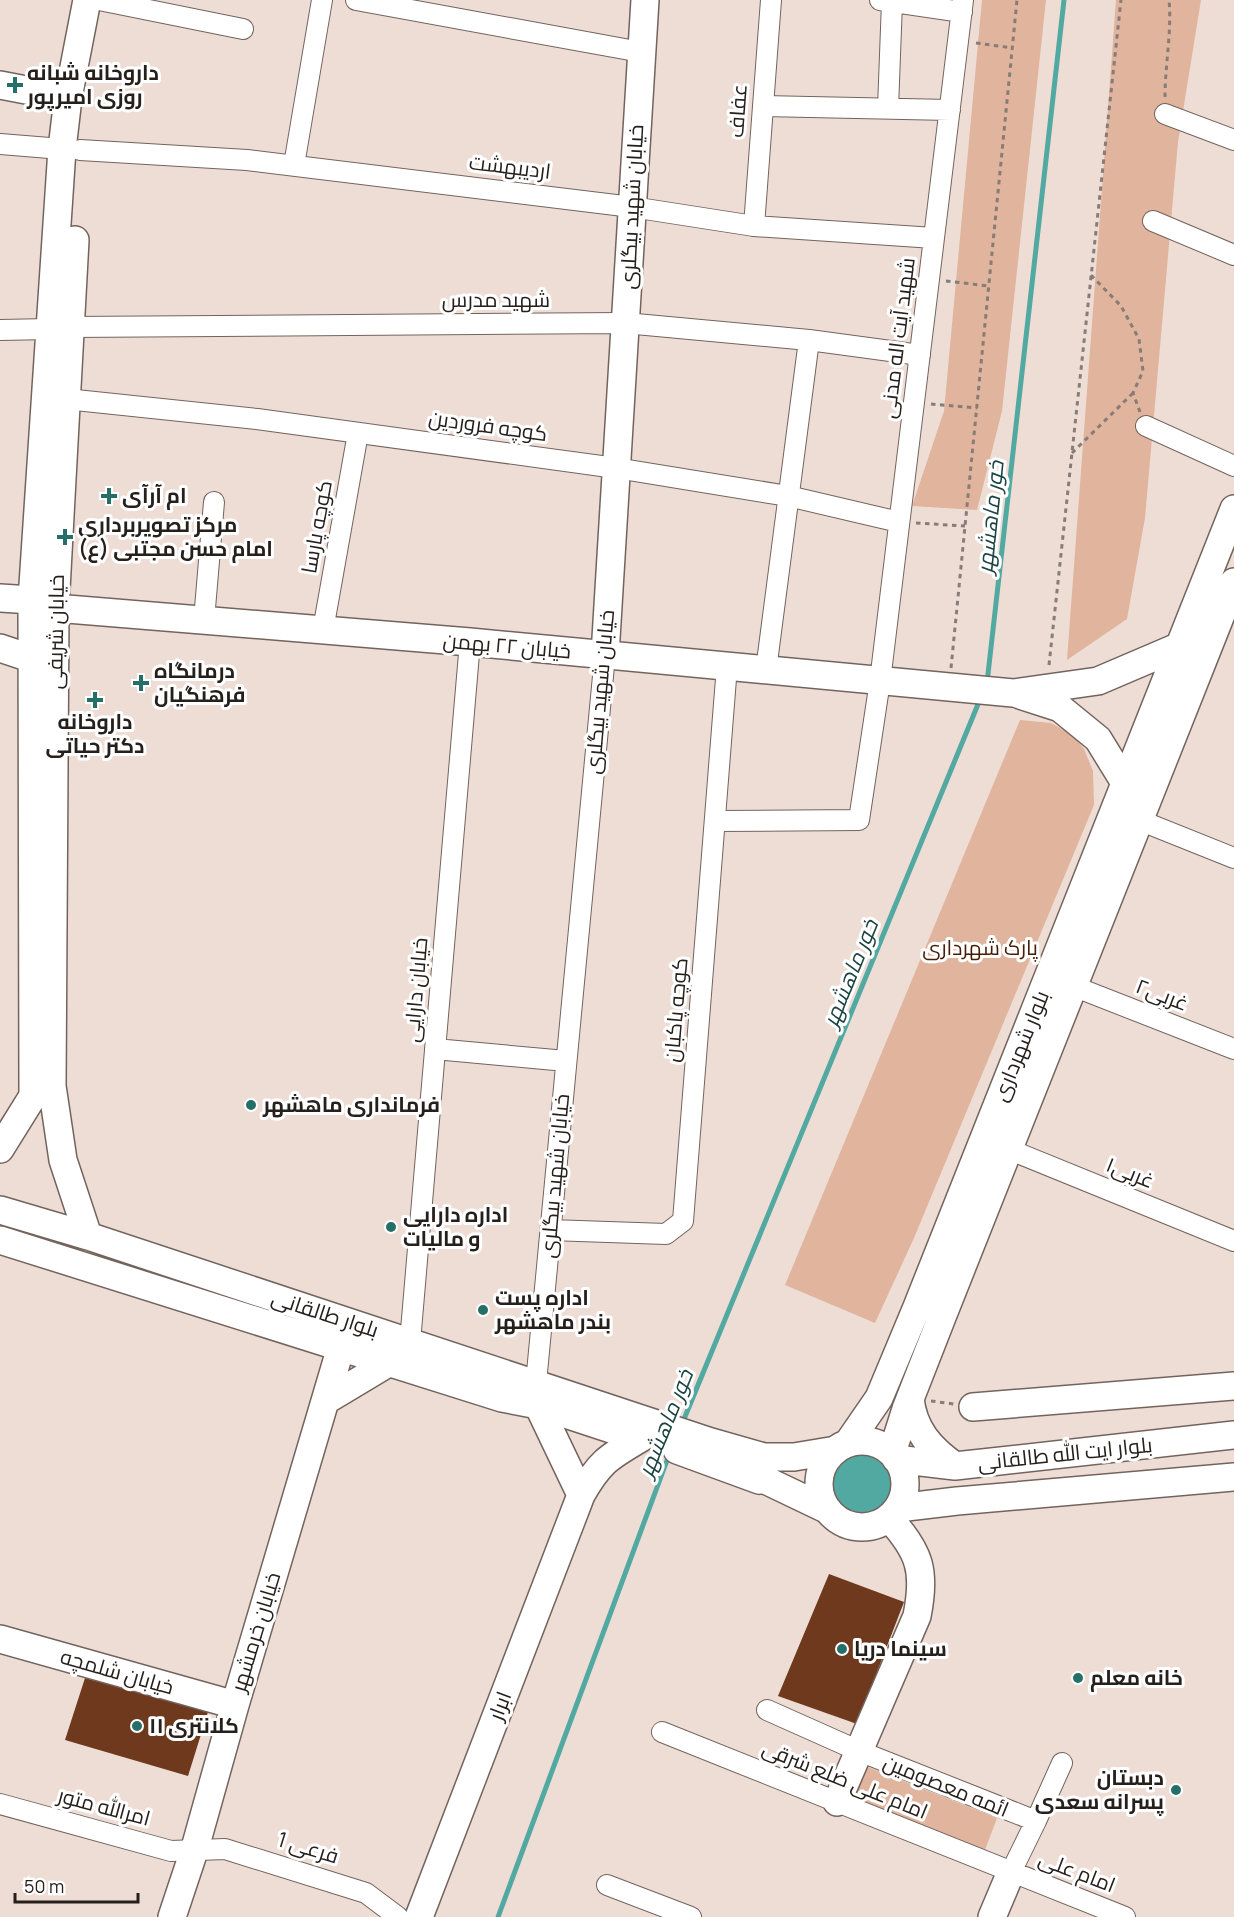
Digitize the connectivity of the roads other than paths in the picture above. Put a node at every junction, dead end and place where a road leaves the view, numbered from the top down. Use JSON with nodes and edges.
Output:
{"nodes":[{"id":1,"x":87,"y":0,"type":"edge"},
{"id":2,"x":99,"y":0,"type":"edge"},
{"id":3,"x":322,"y":0,"type":"edge"},
{"id":4,"x":356,"y":0,"type":"edge"},
{"id":5,"x":645,"y":0,"type":"edge"},
{"id":6,"x":771,"y":0,"type":"edge"},
{"id":7,"x":886,"y":1,"type":"edge"},
{"id":8,"x":962,"y":6,"type":"edge"},
{"id":9,"x":243,"y":29,"type":"dead end"},
{"id":10,"x":641,"y":52,"type":"junction"},
{"id":11,"x":0,"y":85,"type":"edge"},
{"id":12,"x":68,"y":98,"type":"junction"},
{"id":13,"x":763,"y":106,"type":"junction"},
{"id":14,"x":888,"y":108,"type":"junction"},
{"id":15,"x":950,"y":110,"type":"junction"},
{"id":16,"x":1165,"y":114,"type":"road end"},
{"id":17,"x":1234,"y":140,"type":"edge"},
{"id":18,"x":0,"y":144,"type":"edge"},
{"id":19,"x":71,"y":150,"type":"junction"},
{"id":20,"x":294,"y":165,"type":"junction"},
{"id":21,"x":632,"y":207,"type":"junction"},
{"id":22,"x":1153,"y":221,"type":"dead end"},
{"id":23,"x":754,"y":226,"type":"junction"},
{"id":24,"x":934,"y":238,"type":"junction"},
{"id":25,"x":1234,"y":255,"type":"edge"},
{"id":26,"x":625,"y":323,"type":"junction"},
{"id":27,"x":60,"y":328,"type":"junction"},
{"id":28,"x":0,"y":330,"type":"edge"},
{"id":29,"x":809,"y":340,"type":"junction"},
{"id":30,"x":920,"y":355,"type":"junction"},
{"id":31,"x":66,"y":399,"type":"junction"},
{"id":32,"x":1146,"y":426,"type":"road end"},
{"id":33,"x":357,"y":433,"type":"junction"},
{"id":34,"x":1234,"y":466,"type":"edge"},
{"id":35,"x":616,"y":468,"type":"junction"},
{"id":36,"x":788,"y":496,"type":"junction"},
{"id":37,"x":214,"y":502,"type":"dead end"},
{"id":38,"x":1234,"y":509,"type":"edge"},
{"id":39,"x":899,"y":522,"type":"junction"},
{"id":40,"x":1234,"y":582,"type":"edge"},
{"id":41,"x":0,"y":598,"type":"edge"},
{"id":42,"x":44,"y":604,"type":"junction"},
{"id":43,"x":204,"y":620,"type":"junction"},
{"id":44,"x":323,"y":630,"type":"junction"},
{"id":45,"x":470,"y":642,"type":"junction"},
{"id":46,"x":1180,"y":646,"type":"junction"},
{"id":47,"x":0,"y":648,"type":"edge"},
{"id":48,"x":605,"y":655,"type":"junction"},
{"id":49,"x":44,"y":660,"type":"junction"},
{"id":50,"x":727,"y":666,"type":"junction"},
{"id":51,"x":766,"y":670,"type":"junction"},
{"id":52,"x":880,"y":681,"type":"junction"},
{"id":53,"x":1013,"y":693,"type":"junction"},
{"id":54,"x":1125,"y":783,"type":"junction"},
{"id":55,"x":1139,"y":820,"type":"junction"},
{"id":56,"x":715,"y":821,"type":"junction"},
{"id":57,"x":1234,"y":858,"type":"edge"},
{"id":58,"x":43,"y":946,"type":"junction"},
{"id":59,"x":1073,"y":986,"type":"junction"},
{"id":60,"x":435,"y":1049,"type":"junction"},
{"id":61,"x":1234,"y":1049,"type":"edge"},
{"id":62,"x":566,"y":1061,"type":"junction"},
{"id":63,"x":0,"y":1149,"type":"edge"},
{"id":64,"x":1008,"y":1149,"type":"junction"},
{"id":65,"x":0,"y":1210,"type":"edge"},
{"id":66,"x":550,"y":1230,"type":"junction"},
{"id":67,"x":88,"y":1236,"type":"junction"},
{"id":68,"x":0,"y":1240,"type":"edge"},
{"id":69,"x":1234,"y":1241,"type":"edge"},
{"id":70,"x":917,"y":1307,"type":"junction"},
{"id":71,"x":942,"y":1317,"type":"junction"},
{"id":72,"x":410,"y":1342,"type":"junction"},
{"id":73,"x":341,"y":1347,"type":"junction"},
{"id":74,"x":390,"y":1362,"type":"junction"},
{"id":75,"x":1234,"y":1386,"type":"edge"},
{"id":76,"x":537,"y":1394,"type":"junction"},
{"id":77,"x":910,"y":1398,"type":"junction"},
{"id":78,"x":325,"y":1401,"type":"junction"},
{"id":79,"x":974,"y":1407,"type":"road end"},
{"id":80,"x":645,"y":1433,"type":"junction"},
{"id":81,"x":1234,"y":1435,"type":"edge"},
{"id":82,"x":842,"y":1447,"type":"junction"},
{"id":83,"x":708,"y":1451,"type":"junction"},
{"id":84,"x":894,"y":1456,"type":"junction"},
{"id":85,"x":955,"y":1466,"type":"junction"},
{"id":86,"x":1234,"y":1477,"type":"edge"},
{"id":87,"x":581,"y":1495,"type":"junction"},
{"id":88,"x":828,"y":1510,"type":"junction"},
{"id":89,"x":893,"y":1513,"type":"junction"},
{"id":90,"x":0,"y":1639,"type":"edge"},
{"id":91,"x":235,"y":1705,"type":"junction"},
{"id":92,"x":767,"y":1710,"type":"dead end"},
{"id":93,"x":662,"y":1732,"type":"dead end"},
{"id":94,"x":859,"y":1751,"type":"junction"},
{"id":95,"x":1062,"y":1763,"type":"dead end"},
{"id":96,"x":837,"y":1802,"type":"junction"},
{"id":97,"x":0,"y":1803,"type":"edge"},
{"id":98,"x":1036,"y":1821,"type":"junction"},
{"id":99,"x":195,"y":1848,"type":"junction"},
{"id":100,"x":1011,"y":1872,"type":"junction"},
{"id":101,"x":607,"y":1885,"type":"dead end"},
{"id":102,"x":172,"y":1917,"type":"edge"},
{"id":103,"x":398,"y":1917,"type":"edge"},
{"id":104,"x":419,"y":1917,"type":"edge"},
{"id":105,"x":691,"y":1917,"type":"edge"},
{"id":106,"x":992,"y":1917,"type":"edge"},
{"id":107,"x":1125,"y":1917,"type":"edge"}],
"edges":[{"from":1,"to":12,"type":"main road","name":"خیابان شریفی"},
{"from":2,"to":9,"type":"street"},
{"from":3,"to":20,"type":"street"},
{"from":4,"to":10,"type":"street"},
{"from":5,"to":10,"type":"main road","name":"خیابان شهید بیگلری"},
{"from":6,"to":13,"type":"street","name":"عفاف"},
{"from":7,"to":8,"type":"street"},
{"from":7,"to":14,"type":"street"},
{"from":8,"to":15,"type":"street","name":"شهید آیت اله مدنی"},
{"from":10,"to":21,"type":"main road","name":"خیابان شهید بیگلری"},
{"from":11,"to":12,"type":"main road"},
{"from":12,"to":19,"type":"main road","name":"خیابان شریفی"},
{"from":13,"to":14,"type":"street"},
{"from":13,"to":23,"type":"street","name":"عفاف"},
{"from":14,"to":15,"type":"street"},
{"from":15,"to":24,"type":"street","name":"شهید آیت اله مدنی"},
{"from":16,"to":17,"type":"street"},
{"from":18,"to":19,"type":"street","name":"اردیبهشت"},
{"from":19,"to":20,"type":"street","name":"اردیبهشت"},
{"from":19,"to":27,"type":"main road","name":"خیابان شریفی"},
{"from":20,"to":21,"type":"street","name":"اردیبهشت"},
{"from":21,"to":23,"type":"street","name":"اردیبهشت"},
{"from":21,"to":26,"type":"main road","name":"خیابان شهید بیگلری"},
{"from":22,"to":25,"type":"street"},
{"from":23,"to":24,"type":"street","name":"اردیبهشت"},
{"from":24,"to":30,"type":"street","name":"شهید آیت اله مدنی"},
{"from":26,"to":27,"type":"street","name":"شهید مدرس"},
{"from":26,"to":29,"type":"street","name":"شهید مدرس"},
{"from":26,"to":35,"type":"main road","name":"خیابان شهید بیگلری"},
{"from":27,"to":28,"type":"street","name":"شهید مدرس"},
{"from":27,"to":31,"type":"main road","name":"خیابان شریفی"},
{"from":27,"to":42,"type":"main road","name":"خیابان شریفی"},
{"from":29,"to":30,"type":"street","name":"شهید مدرس"},
{"from":29,"to":36,"type":"street"},
{"from":30,"to":39,"type":"street","name":"شهید آیت اله مدنی"},
{"from":31,"to":33,"type":"street","name":"کوچه فروردین"},
{"from":31,"to":42,"type":"main road","name":"خیابان شریفی"},
{"from":32,"to":34,"type":"street"},
{"from":33,"to":35,"type":"street","name":"کوچه فروردین"},
{"from":33,"to":44,"type":"street","name":"کوچه پارسا"},
{"from":35,"to":36,"type":"street","name":"کوچه فروردین"},
{"from":35,"to":48,"type":"main road","name":"خیابان شهید بیگلری"},
{"from":36,"to":39,"type":"street","name":"کوچه فروردین"},
{"from":36,"to":51,"type":"street"},
{"from":37,"to":43,"type":"street"},
{"from":38,"to":46,"type":"main road","name":"بلوار شهرداری"},
{"from":39,"to":52,"type":"street","name":"شهید آیت اله مدنی"},
{"from":40,"to":55,"type":"main road","name":"بلوار شهرداری"},
{"from":41,"to":42,"type":"main road","name":"خیابان ۲۲ بهمن"},
{"from":42,"to":43,"type":"main road","name":"خیابان ۲۲ بهمن"},
{"from":42,"to":49,"type":"main road","name":"خیابان شریفی"},
{"from":43,"to":44,"type":"main road","name":"خیابان ۲۲ بهمن"},
{"from":44,"to":45,"type":"main road","name":"خیابان ۲۲ بهمن"},
{"from":45,"to":48,"type":"main road","name":"خیابان ۲۲ بهمن"},
{"from":45,"to":60,"type":"street","name":"خیابان دارایی"},
{"from":46,"to":53,"type":"main road"},
{"from":46,"to":54,"type":"main road","name":"بلوار شهرداری"},
{"from":47,"to":49,"type":"main road"},
{"from":48,"to":50,"type":"main road","name":"خیابان ۲۲ بهمن"},
{"from":48,"to":62,"type":"street","name":"خیابان شهید بیگلری"},
{"from":49,"to":58,"type":"main road","name":"خیابان شریفی"},
{"from":50,"to":51,"type":"main road","name":"خیابان ۲۲ بهمن"},
{"from":50,"to":56,"type":"street","name":"کوچه پاکبان"},
{"from":51,"to":52,"type":"main road","name":"خیابان ۲۲ بهمن"},
{"from":52,"to":53,"type":"main road","name":"خیابان ۲۲ بهمن"},
{"from":52,"to":56,"type":"street","name":"شهید آیت اله مدنی"},
{"from":53,"to":54,"type":"main road"},
{"from":54,"to":70,"type":"main road","name":"بلوار شهرداری"},
{"from":55,"to":57,"type":"street"},
{"from":55,"to":59,"type":"main road","name":"بلوار شهرداری"},
{"from":56,"to":66,"type":"street","name":"کوچه پاکبان"},
{"from":58,"to":63,"type":"main road","name":"خیابان شریفی"},
{"from":58,"to":67,"type":"main road","name":"خیابان شریفی"},
{"from":59,"to":61,"type":"street","name":"۲غربی"},
{"from":59,"to":64,"type":"main road","name":"بلوار شهرداری"},
{"from":60,"to":62,"type":"street"},
{"from":60,"to":72,"type":"street","name":"خیابان دارایی"},
{"from":62,"to":66,"type":"street","name":"خیابان شهید بیگلری"},
{"from":64,"to":69,"type":"street","name":"۱غربی"},
{"from":64,"to":71,"type":"main road","name":"بلوار شهرداری"},
{"from":65,"to":67,"type":"main road","name":"بلوار طالقانی"},
{"from":66,"to":76,"type":"street","name":"خیابان شهید بیگلری"},
{"from":67,"to":72,"type":"main road","name":"بلوار طالقانی"},
{"from":68,"to":73,"type":"main road","name":"بلوار طالقانی"},
{"from":70,"to":71,"type":"main road"},
{"from":70,"to":82,"type":"main road","name":"بلوار شهرداری"},
{"from":71,"to":77,"type":"main road","name":"بلوار شهرداری"},
{"from":72,"to":76,"type":"main road","name":"بلوار طالقانی"},
{"from":73,"to":74,"type":"main road","name":"بلوار طالقانی"},
{"from":73,"to":78,"type":"main road","name":"خیابان خرمشهر"},
{"from":74,"to":76,"type":"main road","name":"بلوار طالقانی"},
{"from":74,"to":78,"type":"main road"},
{"from":75,"to":79,"type":"main road"},
{"from":76,"to":80,"type":"main road","name":"بلوار طالقانی"},
{"from":76,"to":87,"type":"main road"},
{"from":77,"to":84,"type":"main road","name":"بلوار شهرداری"},
{"from":77,"to":85,"type":"main road"},
{"from":78,"to":91,"type":"main road","name":"خیابان خرمشهر"},
{"from":80,"to":83,"type":"main road","name":"بلوار طالقانی"},
{"from":80,"to":87,"type":"main road","name":"ابرار"},
{"from":81,"to":85,"type":"main road","name":"بلوار ایت الله طالقانی"},
{"from":82,"to":83,"type":"main road"},
{"from":82,"to":84,"type":"main road"},
{"from":82,"to":88,"type":"main road"},
{"from":83,"to":88,"type":"main road"},
{"from":84,"to":85,"type":"main road","name":"بلوار ایت الله طالقانی"},
{"from":84,"to":89,"type":"main road"},
{"from":86,"to":89,"type":"main road","name":"بلوار ایت الله طالقانی"},
{"from":87,"to":104,"type":"main road","name":"ابرار"},
{"from":88,"to":89,"type":"main road"},
{"from":89,"to":94,"type":"main road"},
{"from":90,"to":91,"type":"main road","name":"خیابان شلمچه"},
{"from":91,"to":99,"type":"main road","name":"خیابان خرمشهر"},
{"from":92,"to":94,"type":"street","name":"ائمه معصومین"},
{"from":93,"to":96,"type":"street","name":"امام علی ضلع شرقی"},
{"from":94,"to":96,"type":"main road"},
{"from":94,"to":98,"type":"street","name":"ائمه معصومین"},
{"from":95,"to":98,"type":"street"},
{"from":96,"to":100,"type":"street","name":"امام علی ضلع شرقی"},
{"from":97,"to":99,"type":"street","name":"امرالله متور"},
{"from":98,"to":100,"type":"street","name":"ائمه معصومین"},
{"from":99,"to":102,"type":"main road","name":"خیابان خرمشهر"},
{"from":99,"to":103,"type":"street","name":"فرعی 1"},
{"from":100,"to":106,"type":"main road","name":"ائمه معصومین"},
{"from":100,"to":107,"type":"street","name":"امام علی"},
{"from":101,"to":105,"type":"street"}]}
